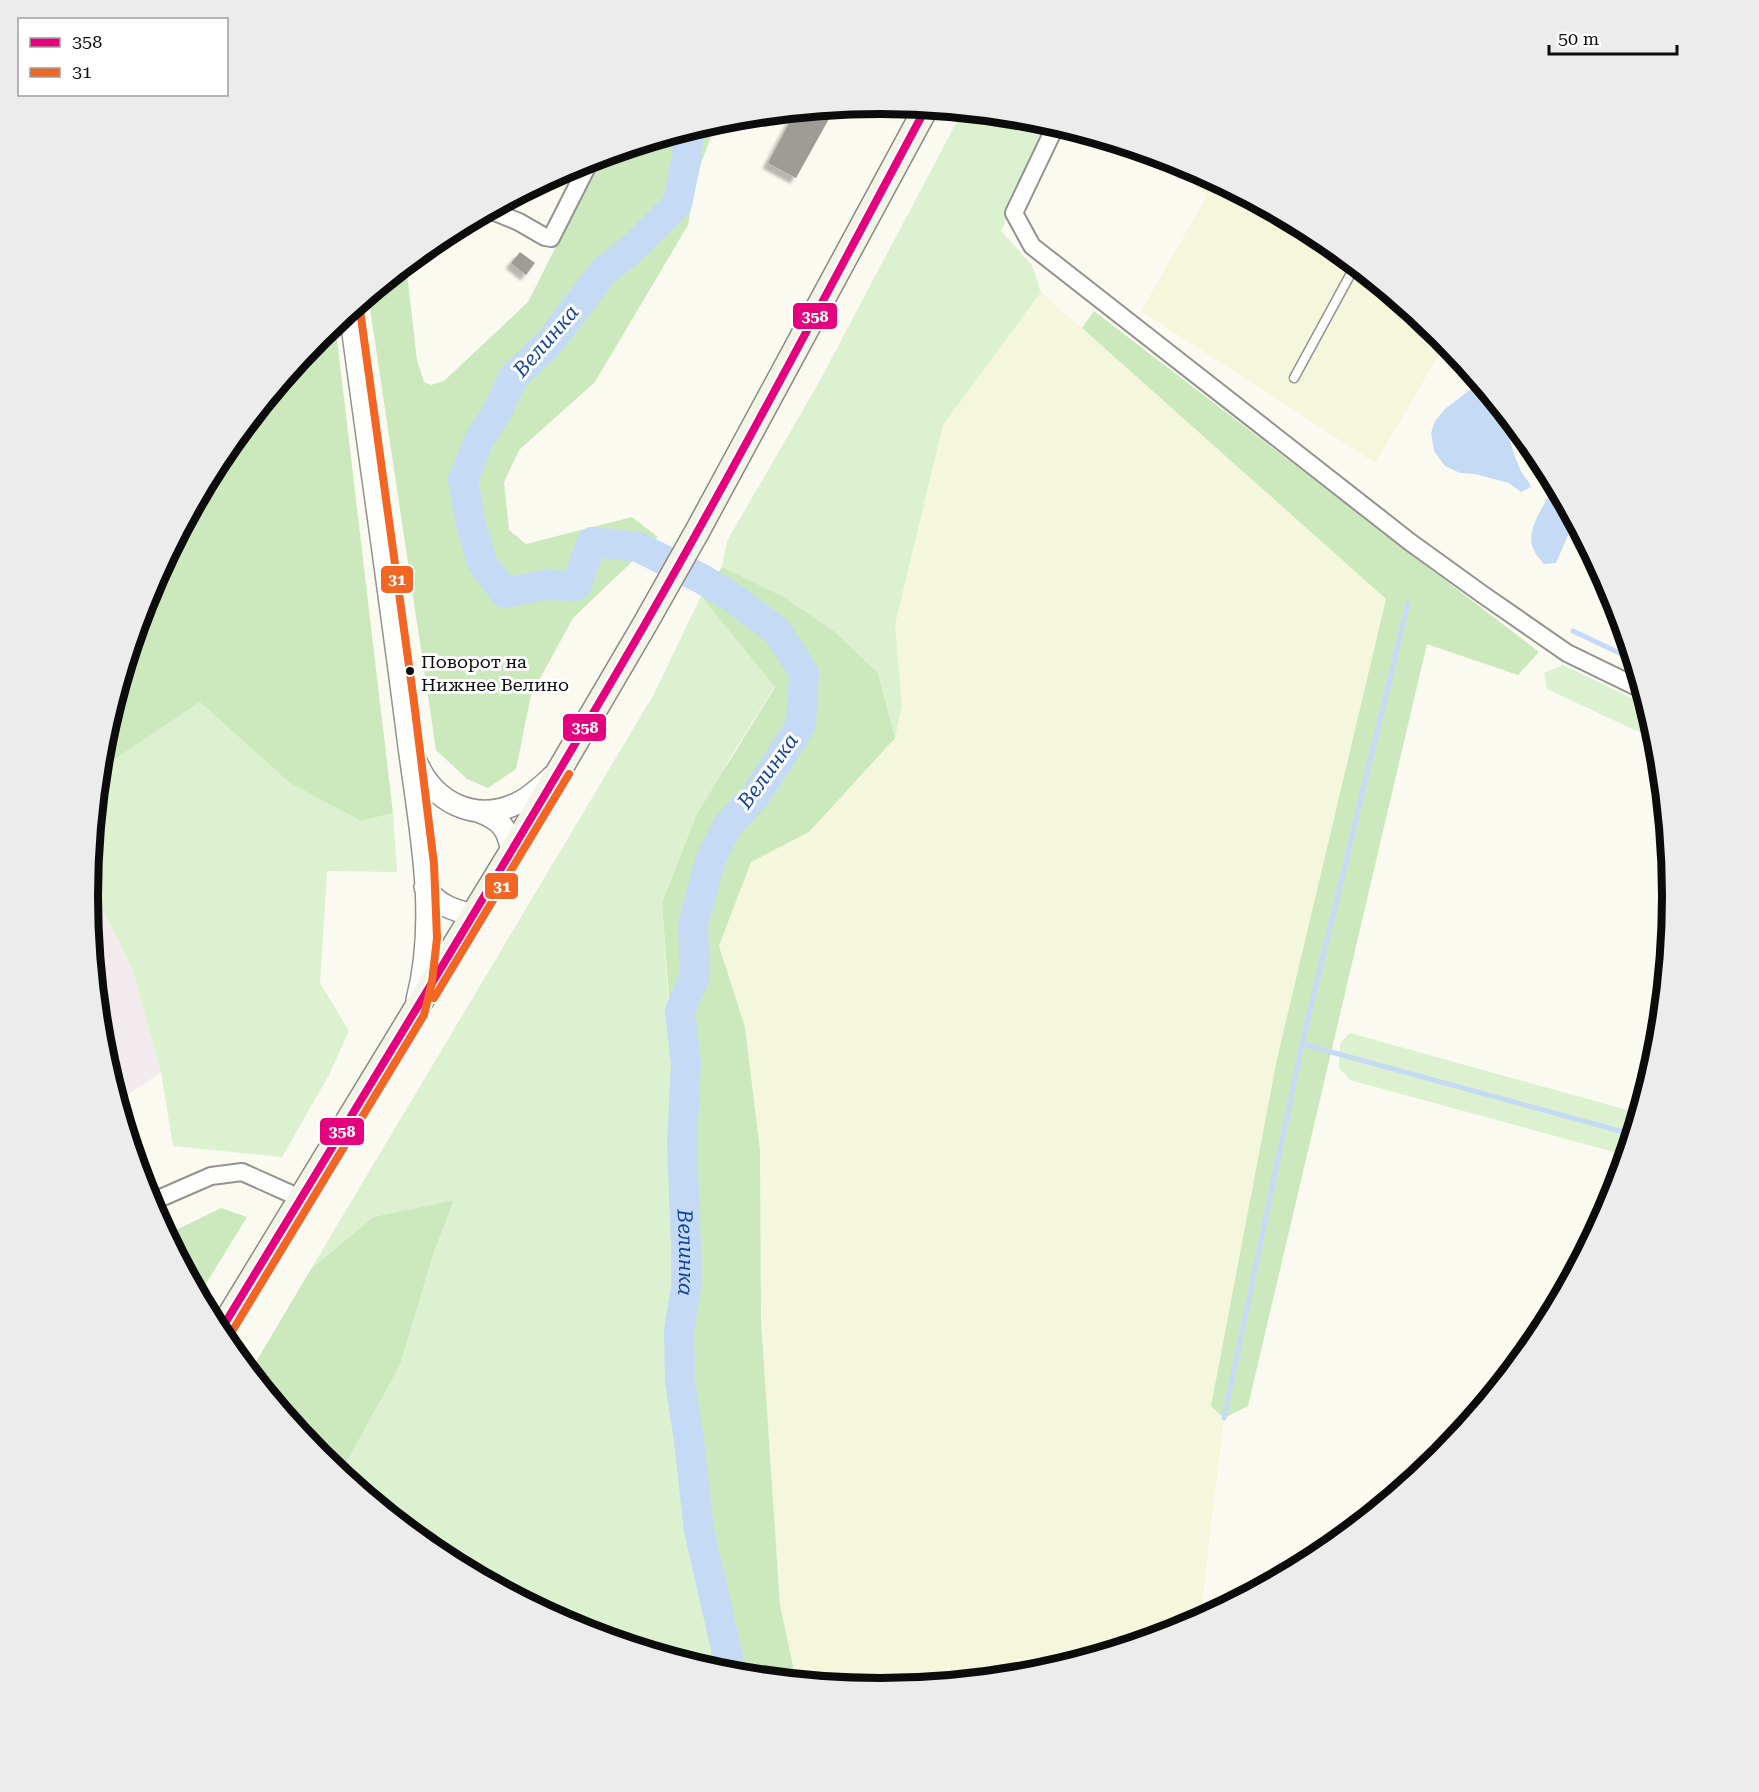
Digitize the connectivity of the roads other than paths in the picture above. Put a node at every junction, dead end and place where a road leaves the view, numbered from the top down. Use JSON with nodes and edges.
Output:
{"nodes":[{"id":1,"x":922,"y":116,"type":"edge"},
{"id":2,"x":1052,"y":134,"type":"edge"},
{"id":3,"x":584,"y":172,"type":"edge"},
{"id":4,"x":499,"y":214,"type":"edge"},
{"id":5,"x":1351,"y":273,"type":"edge"},
{"id":6,"x":351,"y":320,"type":"edge"},
{"id":7,"x":1294,"y":378,"type":"dead end"},
{"id":8,"x":1632,"y":685,"type":"edge"},
{"id":9,"x":409,"y":745,"type":"junction"},
{"id":10,"x":560,"y":769,"type":"junction"},
{"id":11,"x":477,"y":811,"type":"junction"},
{"id":12,"x":512,"y":851,"type":"junction"},
{"id":13,"x":425,"y":887,"type":"junction"},
{"id":14,"x":473,"y":915,"type":"junction"},
{"id":15,"x":415,"y":1010,"type":"junction"},
{"id":16,"x":300,"y":1197,"type":"junction"},
{"id":17,"x":159,"y":1199,"type":"edge"},
{"id":18,"x":225,"y":1323,"type":"edge"}],
"edges":[{"from":1,"to":10,"type":"main road"},
{"from":2,"to":8,"type":"street"},
{"from":3,"to":4,"type":"street"},
{"from":5,"to":7,"type":"lane"},
{"from":6,"to":9,"type":"street"},
{"from":9,"to":11,"type":"street"},
{"from":9,"to":13,"type":"street"},
{"from":10,"to":11,"type":"street"},
{"from":10,"to":12,"type":"main road"},
{"from":11,"to":12,"type":"street"},
{"from":12,"to":14,"type":"main road"},
{"from":13,"to":14,"type":"street"},
{"from":13,"to":15,"type":"street"},
{"from":14,"to":15,"type":"main road"},
{"from":15,"to":16,"type":"main road"},
{"from":16,"to":17,"type":"street"},
{"from":16,"to":18,"type":"main road"}]}
